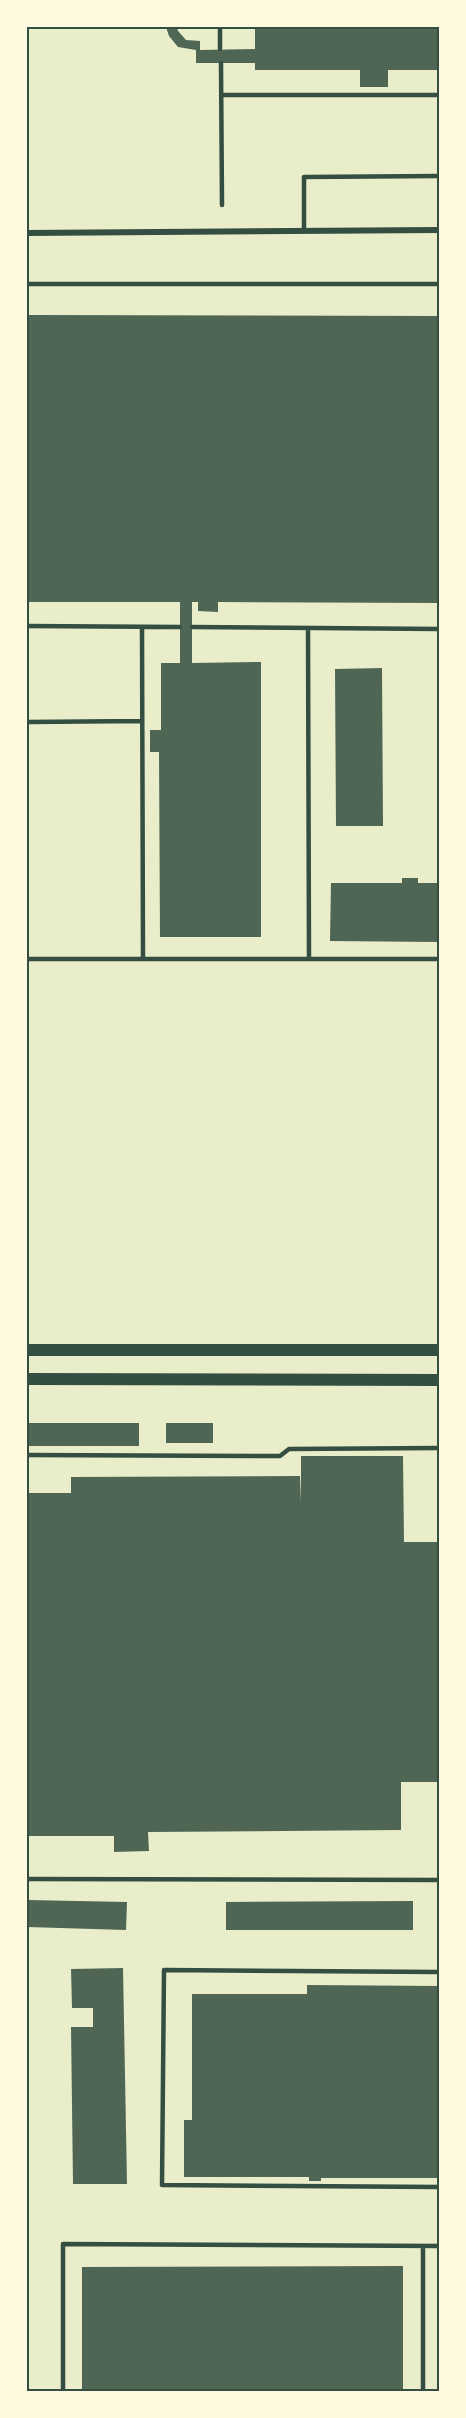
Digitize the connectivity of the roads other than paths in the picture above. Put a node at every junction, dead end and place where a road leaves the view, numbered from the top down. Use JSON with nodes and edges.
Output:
{"nodes":[{"id":1,"x":220,"y":27,"type":"edge"},
{"id":2,"x":220,"y":49,"type":"dead end"},
{"id":3,"x":221,"y":63,"type":"dead end"},
{"id":4,"x":221,"y":95,"type":"junction"},
{"id":5,"x":439,"y":95,"type":"edge"},
{"id":6,"x":439,"y":176,"type":"edge"},
{"id":7,"x":222,"y":205,"type":"dead end"},
{"id":8,"x":439,"y":230,"type":"edge"},
{"id":9,"x":304,"y":231,"type":"junction"},
{"id":10,"x":27,"y":233,"type":"edge"},
{"id":11,"x":27,"y":284,"type":"edge"},
{"id":12,"x":439,"y":284,"type":"edge"},
{"id":13,"x":27,"y":626,"type":"edge"},
{"id":14,"x":142,"y":627,"type":"junction"},
{"id":15,"x":180,"y":627,"type":"dead end"},
{"id":16,"x":192,"y":627,"type":"dead end"},
{"id":17,"x":308,"y":628,"type":"junction"},
{"id":18,"x":439,"y":629,"type":"edge"},
{"id":19,"x":27,"y":722,"type":"edge"},
{"id":20,"x":142,"y":722,"type":"junction"},
{"id":21,"x":27,"y":959,"type":"edge"},
{"id":22,"x":142,"y":959,"type":"junction"},
{"id":23,"x":309,"y":959,"type":"junction"},
{"id":24,"x":439,"y":959,"type":"edge"},
{"id":25,"x":27,"y":1350,"type":"edge"},
{"id":26,"x":439,"y":1350,"type":"edge"},
{"id":27,"x":27,"y":1379,"type":"edge"},
{"id":28,"x":439,"y":1380,"type":"edge"},
{"id":29,"x":439,"y":1448,"type":"edge"},
{"id":30,"x":27,"y":1455,"type":"edge"},
{"id":31,"x":27,"y":1879,"type":"edge"},
{"id":32,"x":439,"y":1880,"type":"edge"},
{"id":33,"x":439,"y":1972,"type":"edge"},
{"id":34,"x":439,"y":2187,"type":"edge"},
{"id":35,"x":423,"y":2246,"type":"junction"},
{"id":36,"x":439,"y":2246,"type":"edge"},
{"id":37,"x":63,"y":2391,"type":"edge"},
{"id":38,"x":423,"y":2391,"type":"edge"}],
"edges":[{"from":1,"to":2,"type":"lane"},
{"from":3,"to":4,"type":"lane"},
{"from":4,"to":5,"type":"lane"},
{"from":4,"to":7,"type":"lane"},
{"from":6,"to":9,"type":"lane"},
{"from":8,"to":9,"type":"street"},
{"from":9,"to":10,"type":"street"},
{"from":11,"to":12,"type":"lane"},
{"from":13,"to":14,"type":"lane"},
{"from":14,"to":15,"type":"lane"},
{"from":14,"to":20,"type":"lane"},
{"from":16,"to":17,"type":"lane"},
{"from":17,"to":18,"type":"lane"},
{"from":17,"to":23,"type":"lane"},
{"from":19,"to":20,"type":"lane"},
{"from":20,"to":22,"type":"lane"},
{"from":21,"to":22,"type":"lane"},
{"from":22,"to":23,"type":"lane"},
{"from":23,"to":24,"type":"lane"},
{"from":25,"to":26,"type":"main road"},
{"from":27,"to":28,"type":"main road"},
{"from":29,"to":30,"type":"lane"},
{"from":31,"to":32,"type":"lane"},
{"from":33,"to":34,"type":"lane"},
{"from":35,"to":36,"type":"lane"},
{"from":35,"to":37,"type":"lane"},
{"from":35,"to":38,"type":"lane"}]}
